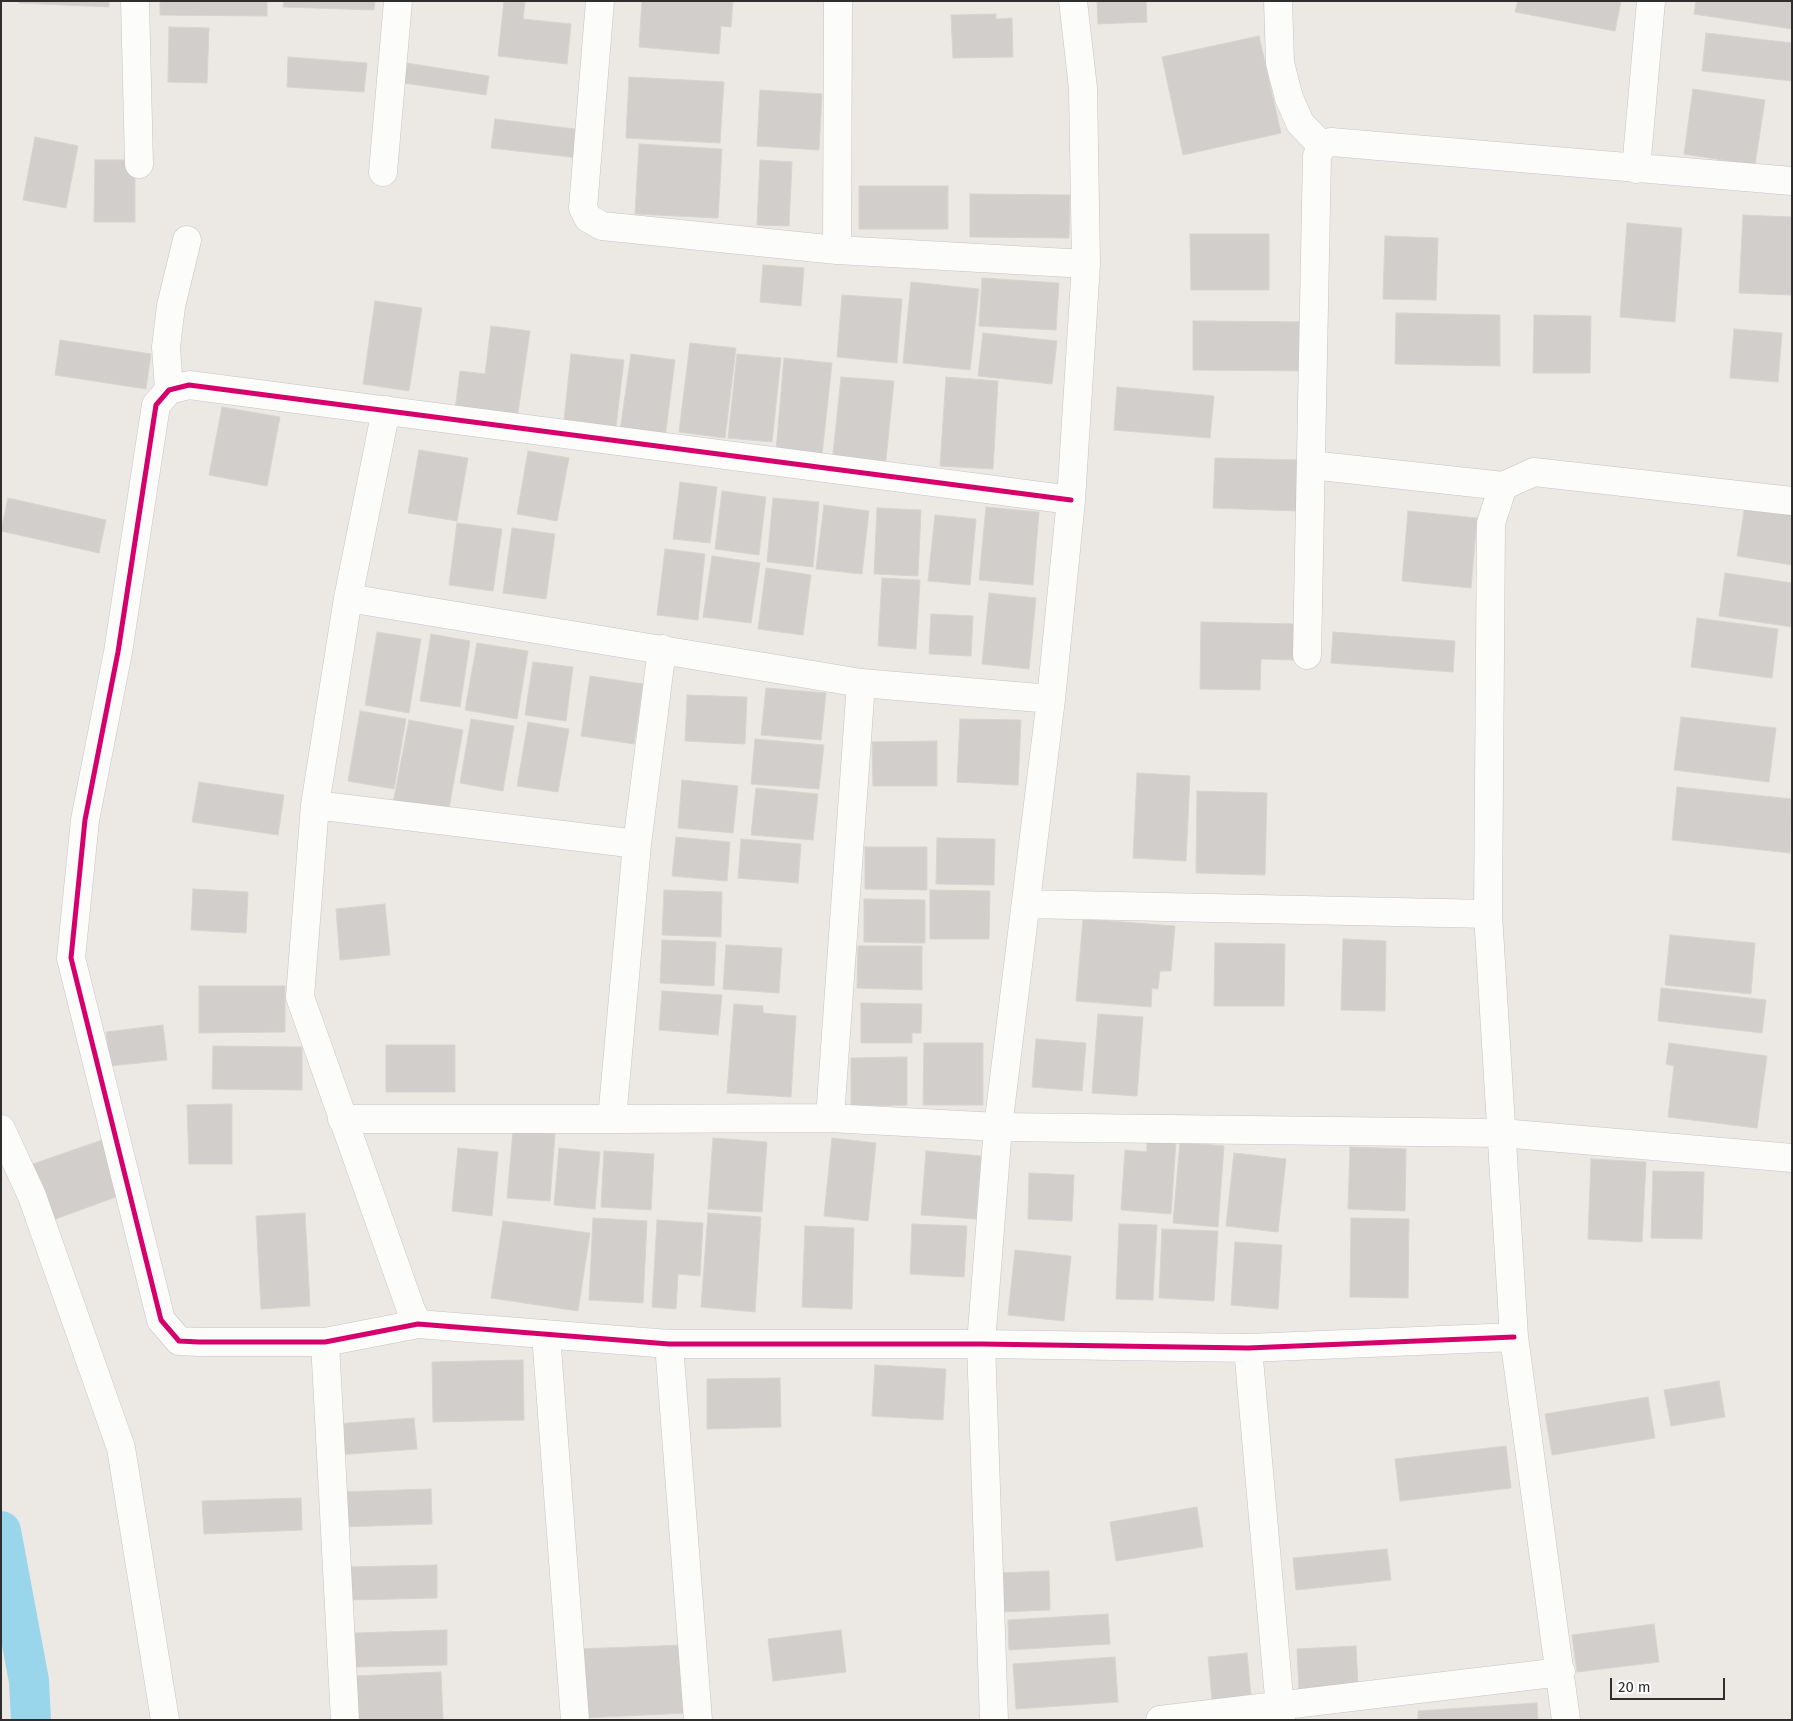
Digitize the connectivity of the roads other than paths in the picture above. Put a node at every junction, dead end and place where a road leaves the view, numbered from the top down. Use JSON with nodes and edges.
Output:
{"nodes":[{"id":1,"x":135,"y":1,"type":"edge"},
{"id":2,"x":398,"y":1,"type":"edge"},
{"id":3,"x":600,"y":1,"type":"edge"},
{"id":4,"x":838,"y":1,"type":"edge"},
{"id":5,"x":1074,"y":1,"type":"edge"},
{"id":6,"x":1278,"y":1,"type":"edge"},
{"id":7,"x":1651,"y":1,"type":"edge"},
{"id":8,"x":1322,"y":146,"type":"junction"},
{"id":9,"x":139,"y":164,"type":"dead end"},
{"id":10,"x":1636,"y":169,"type":"junction"},
{"id":11,"x":383,"y":172,"type":"dead end"},
{"id":12,"x":1792,"y":181,"type":"edge"},
{"id":13,"x":187,"y":240,"type":"dead end"},
{"id":14,"x":838,"y":250,"type":"junction"},
{"id":15,"x":1086,"y":264,"type":"junction"},
{"id":16,"x":169,"y":390,"type":"junction"},
{"id":17,"x":386,"y":410,"type":"junction"},
{"id":18,"x":1311,"y":465,"type":"junction"},
{"id":19,"x":1503,"y":486,"type":"junction"},
{"id":20,"x":1070,"y":500,"type":"junction"},
{"id":21,"x":1792,"y":501,"type":"edge"},
{"id":22,"x":348,"y":598,"type":"junction"},
{"id":23,"x":662,"y":649,"type":"junction"},
{"id":24,"x":1307,"y":655,"type":"dead end"},
{"id":25,"x":860,"y":684,"type":"junction"},
{"id":26,"x":1051,"y":699,"type":"junction"},
{"id":27,"x":315,"y":805,"type":"junction"},
{"id":28,"x":637,"y":844,"type":"junction"},
{"id":29,"x":1026,"y":904,"type":"junction"},
{"id":30,"x":1488,"y":914,"type":"junction"},
{"id":31,"x":342,"y":1118,"type":"junction"},
{"id":32,"x":830,"y":1118,"type":"junction"},
{"id":33,"x":612,"y":1119,"type":"junction"},
{"id":34,"x":998,"y":1128,"type":"junction"},
{"id":35,"x":1,"y":1129,"type":"edge"},
{"id":36,"x":1502,"y":1133,"type":"junction"},
{"id":37,"x":1792,"y":1158,"type":"edge"},
{"id":38,"x":418,"y":1324,"type":"junction"},
{"id":39,"x":546,"y":1334,"type":"junction"},
{"id":40,"x":1514,"y":1337,"type":"junction"},
{"id":41,"x":325,"y":1342,"type":"junction"},
{"id":42,"x":669,"y":1344,"type":"junction"},
{"id":43,"x":981,"y":1344,"type":"junction"},
{"id":44,"x":1248,"y":1348,"type":"junction"},
{"id":45,"x":1561,"y":1672,"type":"junction"},
{"id":46,"x":1280,"y":1712,"type":"edge"},
{"id":47,"x":165,"y":1720,"type":"edge"},
{"id":48,"x":345,"y":1720,"type":"edge"},
{"id":49,"x":575,"y":1720,"type":"edge"},
{"id":50,"x":698,"y":1720,"type":"edge"},
{"id":51,"x":994,"y":1720,"type":"edge"},
{"id":52,"x":1160,"y":1720,"type":"edge"},
{"id":53,"x":1566,"y":1720,"type":"edge"}],
"edges":[{"from":1,"to":9,"type":"street"},
{"from":2,"to":11,"type":"street"},
{"from":3,"to":14,"type":"street"},
{"from":4,"to":14,"type":"street"},
{"from":5,"to":15,"type":"street"},
{"from":6,"to":8,"type":"street"},
{"from":7,"to":10,"type":"street"},
{"from":8,"to":10,"type":"street"},
{"from":8,"to":18,"type":"street"},
{"from":10,"to":12,"type":"street"},
{"from":13,"to":16,"type":"street"},
{"from":14,"to":15,"type":"street"},
{"from":15,"to":20,"type":"street"},
{"from":16,"to":17,"type":"street"},
{"from":16,"to":41,"type":"street"},
{"from":17,"to":20,"type":"street"},
{"from":17,"to":22,"type":"street"},
{"from":18,"to":19,"type":"street"},
{"from":18,"to":24,"type":"street"},
{"from":19,"to":21,"type":"street"},
{"from":19,"to":30,"type":"street"},
{"from":20,"to":26,"type":"street"},
{"from":22,"to":23,"type":"street"},
{"from":22,"to":27,"type":"street"},
{"from":23,"to":25,"type":"street"},
{"from":23,"to":28,"type":"street"},
{"from":25,"to":26,"type":"street"},
{"from":25,"to":32,"type":"street"},
{"from":26,"to":29,"type":"street"},
{"from":27,"to":28,"type":"street"},
{"from":27,"to":31,"type":"street"},
{"from":28,"to":33,"type":"street"},
{"from":29,"to":30,"type":"street"},
{"from":29,"to":34,"type":"street"},
{"from":30,"to":36,"type":"street"},
{"from":31,"to":33,"type":"street"},
{"from":31,"to":38,"type":"street"},
{"from":32,"to":33,"type":"street"},
{"from":32,"to":34,"type":"street"},
{"from":34,"to":36,"type":"street"},
{"from":34,"to":43,"type":"street"},
{"from":35,"to":47,"type":"street"},
{"from":36,"to":37,"type":"street"},
{"from":36,"to":40,"type":"street"},
{"from":38,"to":39,"type":"street"},
{"from":38,"to":41,"type":"street"},
{"from":39,"to":42,"type":"street"},
{"from":39,"to":49,"type":"street"},
{"from":40,"to":44,"type":"street"},
{"from":40,"to":45,"type":"street"},
{"from":41,"to":48,"type":"street"},
{"from":42,"to":43,"type":"street"},
{"from":42,"to":50,"type":"street"},
{"from":43,"to":44,"type":"street"},
{"from":43,"to":51,"type":"street"},
{"from":44,"to":46,"type":"street"},
{"from":45,"to":46,"type":"street"},
{"from":45,"to":53,"type":"street"},
{"from":46,"to":52,"type":"street"}]}
